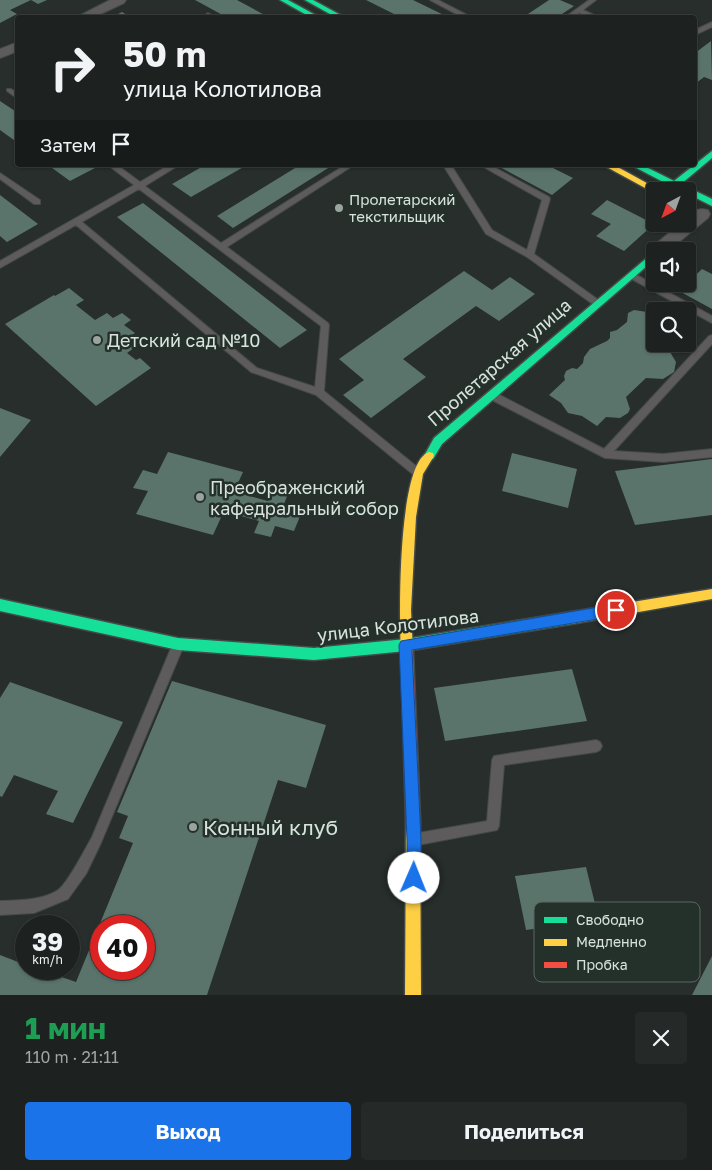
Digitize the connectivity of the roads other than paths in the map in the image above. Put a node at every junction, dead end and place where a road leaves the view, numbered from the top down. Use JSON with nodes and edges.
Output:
{"nodes":[{"id":1,"x":119,"y":0,"type":"edge"},
{"id":2,"x":283,"y":0,"type":"edge"},
{"id":3,"x":308,"y":0,"type":"edge"},
{"id":4,"x":433,"y":0,"type":"edge"},
{"id":5,"x":593,"y":0,"type":"edge"},
{"id":6,"x":578,"y":10,"type":"junction"},
{"id":7,"x":87,"y":15,"type":"edge"},
{"id":8,"x":312,"y":15,"type":"edge"},
{"id":9,"x":336,"y":15,"type":"edge"},
{"id":10,"x":464,"y":15,"type":"edge"},
{"id":11,"x":571,"y":15,"type":"edge"},
{"id":12,"x":590,"y":15,"type":"edge"},
{"id":13,"x":712,"y":24,"type":"edge"},
{"id":14,"x":697,"y":32,"type":"edge"},
{"id":15,"x":15,"y":47,"type":"edge"},
{"id":16,"x":0,"y":54,"type":"edge"},
{"id":17,"x":9,"y":90,"type":"dead end"},
{"id":18,"x":15,"y":94,"type":"edge"},
{"id":19,"x":712,"y":154,"type":"edge"},
{"id":20,"x":697,"y":166,"type":"edge"},
{"id":21,"x":115,"y":167,"type":"edge"},
{"id":22,"x":171,"y":167,"type":"edge"},
{"id":23,"x":347,"y":167,"type":"edge"},
{"id":24,"x":449,"y":167,"type":"edge"},
{"id":25,"x":488,"y":167,"type":"edge"},
{"id":26,"x":611,"y":167,"type":"edge"},
{"id":27,"x":638,"y":167,"type":"edge"},
{"id":28,"x":696,"y":167,"type":"edge"},
{"id":29,"x":0,"y":175,"type":"edge"},
{"id":30,"x":662,"y":182,"type":"edge"},
{"id":31,"x":678,"y":182,"type":"edge"},
{"id":32,"x":139,"y":185,"type":"junction"},
{"id":33,"x":646,"y":185,"type":"edge"},
{"id":34,"x":37,"y":202,"type":"dead end"},
{"id":35,"x":696,"y":204,"type":"edge"},
{"id":36,"x":696,"y":208,"type":"edge"},
{"id":37,"x":709,"y":212,"type":"edge"},
{"id":38,"x":76,"y":221,"type":"junction"},
{"id":39,"x":670,"y":242,"type":"edge"},
{"id":40,"x":221,"y":247,"type":"junction"},
{"id":41,"x":530,"y":255,"type":"junction"},
{"id":42,"x":646,"y":262,"type":"edge"},
{"id":43,"x":0,"y":265,"type":"edge"},
{"id":44,"x":631,"y":275,"type":"junction"},
{"id":45,"x":597,"y":303,"type":"junction"},
{"id":46,"x":712,"y":320,"type":"edge"},
{"id":47,"x":712,"y":338,"type":"edge"},
{"id":48,"x":319,"y":392,"type":"junction"},
{"id":49,"x":490,"y":395,"type":"junction"},
{"id":50,"x":712,"y":453,"type":"edge"},
{"id":51,"x":604,"y":454,"type":"junction"},
{"id":52,"x":418,"y":473,"type":"junction"},
{"id":53,"x":712,"y":594,"type":"edge"},
{"id":54,"x":0,"y":605,"type":"edge"},
{"id":55,"x":178,"y":644,"type":"junction"},
{"id":56,"x":406,"y":645,"type":"junction"},
{"id":57,"x":596,"y":746,"type":"dead end"},
{"id":58,"x":414,"y":840,"type":"junction"},
{"id":59,"x":0,"y":908,"type":"edge"},
{"id":60,"x":413,"y":995,"type":"edge"}],
"edges":[{"from":1,"to":7,"type":"street"},
{"from":2,"to":8,"type":"street"},
{"from":3,"to":9,"type":"street"},
{"from":4,"to":10,"type":"lane"},
{"from":5,"to":6,"type":"lane"},
{"from":6,"to":11,"type":"lane"},
{"from":6,"to":12,"type":"lane"},
{"from":13,"to":14,"type":"lane"},
{"from":15,"to":16,"type":"street"},
{"from":17,"to":18,"type":"lane"},
{"from":19,"to":20,"type":"street"},
{"from":21,"to":32,"type":"lane"},
{"from":22,"to":32,"type":"lane"},
{"from":23,"to":40,"type":"lane"},
{"from":24,"to":41,"type":"lane"},
{"from":25,"to":41,"type":"lane"},
{"from":26,"to":33,"type":"street"},
{"from":27,"to":30,"type":"street"},
{"from":28,"to":31,"type":"street"},
{"from":29,"to":34,"type":"lane"},
{"from":32,"to":38,"type":"lane"},
{"from":32,"to":40,"type":"lane"},
{"from":35,"to":37,"type":"street"},
{"from":36,"to":37,"type":"street"},
{"from":37,"to":39,"type":"street"},
{"from":38,"to":43,"type":"lane"},
{"from":38,"to":48,"type":"lane"},
{"from":40,"to":48,"type":"lane"},
{"from":41,"to":45,"type":"lane"},
{"from":42,"to":44,"type":"street","name":"Пролетарская улица"},
{"from":44,"to":45,"type":"street","name":"Пролетарская улица"},
{"from":44,"to":46,"type":"lane"},
{"from":45,"to":49,"type":"street","name":"Пролетарская улица"},
{"from":47,"to":51,"type":"lane"},
{"from":48,"to":52,"type":"lane"},
{"from":49,"to":51,"type":"lane"},
{"from":49,"to":52,"type":"street","name":"Пролетарская улица"},
{"from":50,"to":51,"type":"lane"},
{"from":52,"to":56,"type":"street","name":"Пролетарская улица"},
{"from":53,"to":56,"type":"street","name":"улица Колотилова"},
{"from":54,"to":55,"type":"street","name":"улица Колотилова"},
{"from":55,"to":56,"type":"street","name":"улица Колотилова"},
{"from":55,"to":59,"type":"lane"},
{"from":56,"to":58,"type":"street","name":"Пролетарская улица"},
{"from":57,"to":58,"type":"lane"},
{"from":58,"to":60,"type":"street","name":"Пролетарская улица"}]}
